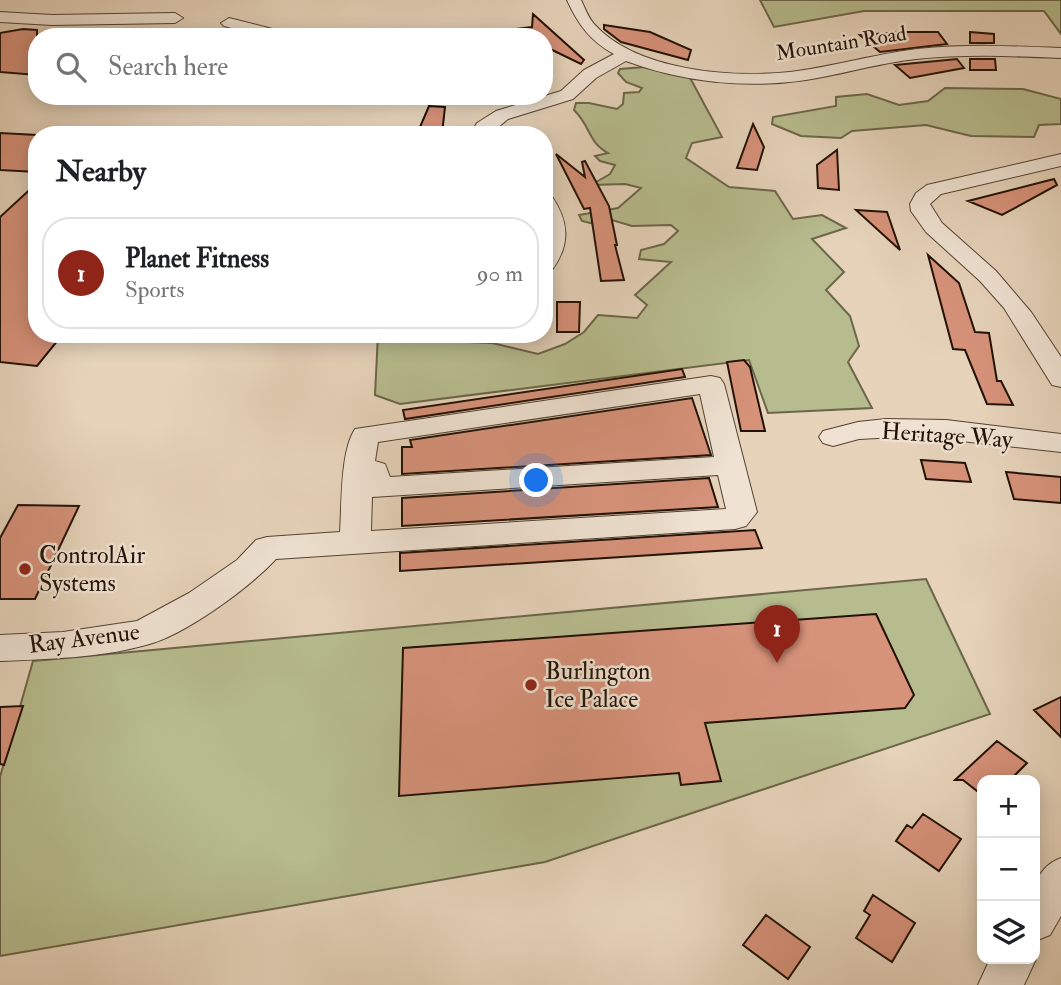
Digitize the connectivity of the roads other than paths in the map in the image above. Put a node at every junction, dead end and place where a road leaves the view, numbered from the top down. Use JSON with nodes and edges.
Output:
{"nodes":[{"id":1,"x":574,"y":0,"type":"edge"},
{"id":2,"x":32,"y":4,"type":"dead end"},
{"id":3,"x":5,"y":18,"type":"edge"},
{"id":4,"x":175,"y":18,"type":"dead end"},
{"id":5,"x":229,"y":23,"type":"dead end"},
{"id":6,"x":249,"y":28,"type":"edge"},
{"id":7,"x":1061,"y":53,"type":"edge"},
{"id":8,"x":624,"y":55,"type":"junction"},
{"id":9,"x":553,"y":99,"type":"edge"},
{"id":10,"x":534,"y":105,"type":"edge"},
{"id":11,"x":486,"y":126,"type":"edge"},
{"id":12,"x":1061,"y":160,"type":"edge"},
{"id":13,"x":553,"y":219,"type":"edge"},
{"id":14,"x":553,"y":253,"type":"edge"},
{"id":15,"x":1061,"y":379,"type":"edge"},
{"id":16,"x":834,"y":437,"type":"dead end"},
{"id":17,"x":1061,"y":443,"type":"edge"},
{"id":18,"x":731,"y":465,"type":"junction"},
{"id":19,"x":359,"y":472,"type":"junction"},
{"id":20,"x":355,"y":542,"type":"junction"},
{"id":21,"x":0,"y":648,"type":"edge"},
{"id":22,"x":1061,"y":877,"type":"edge"},
{"id":23,"x":1040,"y":912,"type":"edge"},
{"id":24,"x":1011,"y":964,"type":"edge"},
{"id":25,"x":1000,"y":985,"type":"edge"}],
"edges":[{"from":1,"to":8,"type":"street","name":"Mountain Road"},
{"from":2,"to":3,"type":"street"},
{"from":3,"to":4,"type":"street"},
{"from":5,"to":6,"type":"street"},
{"from":7,"to":8,"type":"street","name":"Mountain Road"},
{"from":8,"to":9,"type":"street"},
{"from":10,"to":11,"type":"street"},
{"from":12,"to":15,"type":"street"},
{"from":13,"to":14,"type":"street"},
{"from":16,"to":17,"type":"street","name":"Heritage Way"},
{"from":18,"to":19,"type":"street"},
{"from":18,"to":19,"type":"street"},
{"from":18,"to":20,"type":"street"},
{"from":19,"to":20,"type":"street"},
{"from":20,"to":21,"type":"street","name":"Ray Avenue"},
{"from":22,"to":23,"type":"street"},
{"from":24,"to":25,"type":"street"}]}
